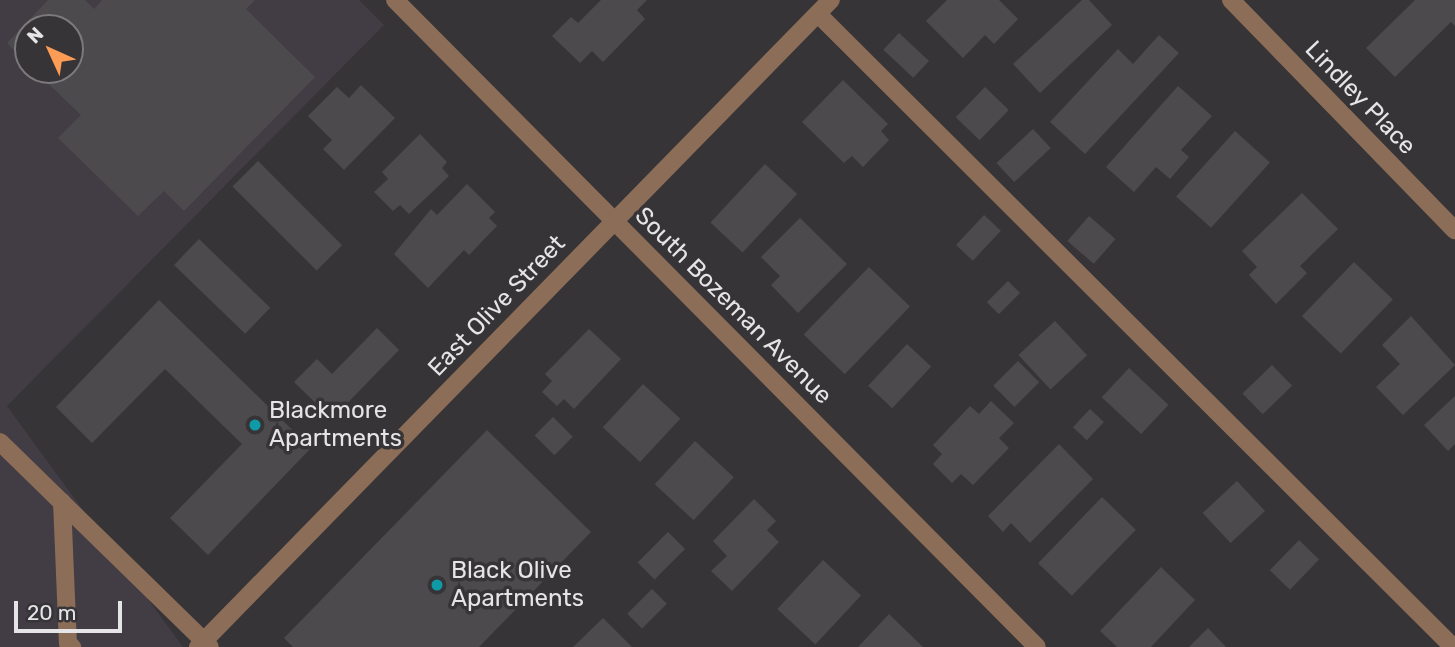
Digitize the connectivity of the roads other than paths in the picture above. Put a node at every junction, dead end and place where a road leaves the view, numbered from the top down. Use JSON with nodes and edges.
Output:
{"nodes":[{"id":1,"x":394,"y":0,"type":"edge"},
{"id":2,"x":831,"y":0,"type":"edge"},
{"id":3,"x":1231,"y":0,"type":"edge"},
{"id":4,"x":818,"y":14,"type":"junction"},
{"id":5,"x":614,"y":221,"type":"junction"},
{"id":6,"x":1455,"y":230,"type":"edge"},
{"id":7,"x":0,"y":442,"type":"edge"},
{"id":8,"x":62,"y":502,"type":"junction"},
{"id":9,"x":204,"y":645,"type":"edge"},
{"id":10,"x":72,"y":647,"type":"edge"},
{"id":11,"x":1037,"y":647,"type":"edge"},
{"id":12,"x":1453,"y":647,"type":"edge"}],
"edges":[{"from":1,"to":5,"type":"street","name":"South Bozeman Avenue"},
{"from":2,"to":4,"type":"street","name":"East Olive Street"},
{"from":3,"to":6,"type":"street","name":"Lindley Place"},
{"from":4,"to":5,"type":"street","name":"East Olive Street"},
{"from":4,"to":12,"type":"street"},
{"from":5,"to":9,"type":"street","name":"East Olive Street"},
{"from":5,"to":11,"type":"street","name":"South Bozeman Avenue"},
{"from":7,"to":8,"type":"street"},
{"from":8,"to":9,"type":"street"},
{"from":8,"to":10,"type":"street"}]}
